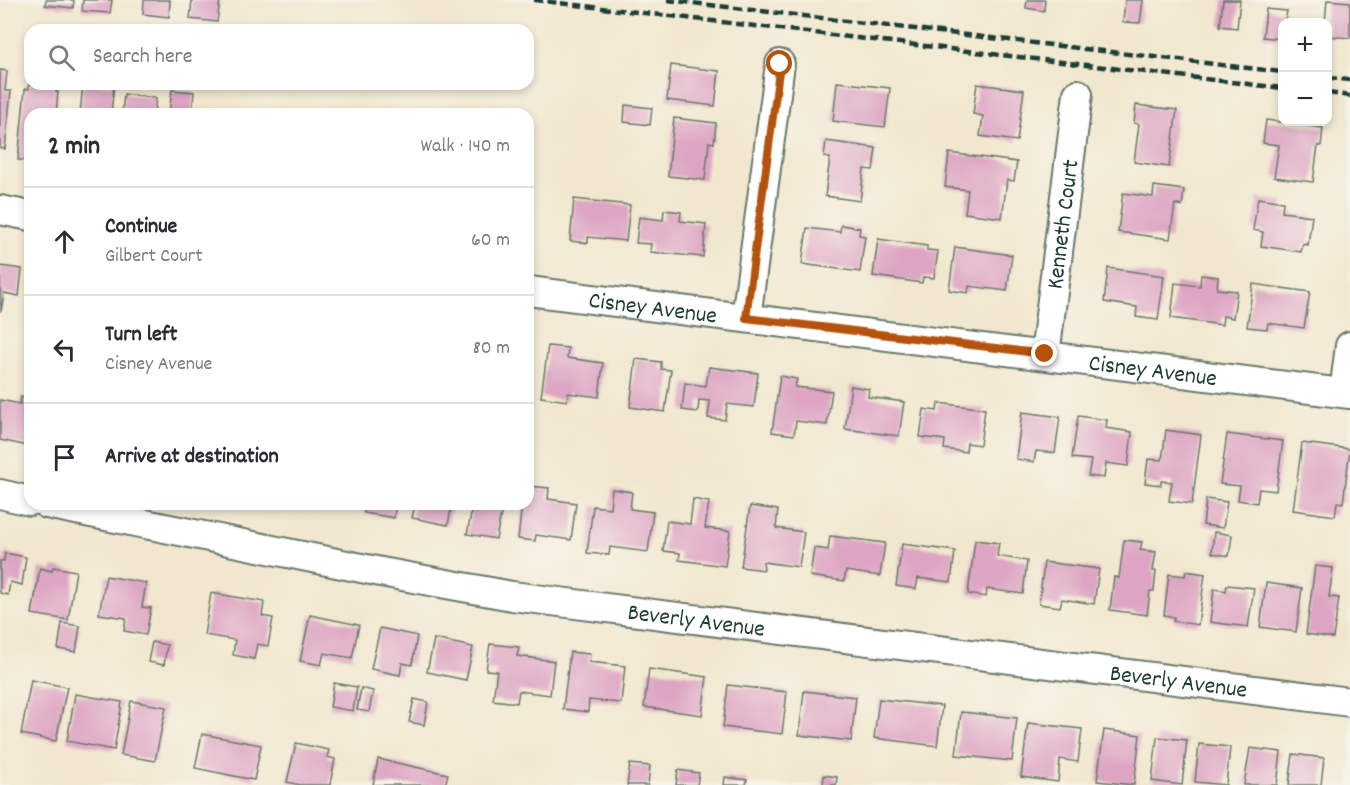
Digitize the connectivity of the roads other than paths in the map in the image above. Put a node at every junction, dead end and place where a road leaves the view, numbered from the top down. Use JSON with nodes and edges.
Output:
{"nodes":[{"id":1,"x":780,"y":64,"type":"dead end"},
{"id":2,"x":1078,"y":94,"type":"dead end"},
{"id":3,"x":0,"y":210,"type":"edge"},
{"id":4,"x":24,"y":215,"type":"edge"},
{"id":5,"x":534,"y":292,"type":"edge"},
{"id":6,"x":746,"y":318,"type":"junction"},
{"id":7,"x":1350,"y":346,"type":"edge"},
{"id":8,"x":1045,"y":354,"type":"junction"},
{"id":9,"x":1347,"y":393,"type":"edge"},
{"id":10,"x":0,"y":494,"type":"edge"},
{"id":11,"x":24,"y":500,"type":"edge"},
{"id":12,"x":76,"y":510,"type":"edge"},
{"id":13,"x":1350,"y":702,"type":"edge"}],
"edges":[{"from":1,"to":6,"type":"street"},
{"from":2,"to":8,"type":"street","name":"Kenneth Court"},
{"from":3,"to":4,"type":"street"},
{"from":5,"to":6,"type":"street","name":"Cisney Avenue"},
{"from":6,"to":8,"type":"street","name":"Cisney Avenue"},
{"from":7,"to":9,"type":"street"},
{"from":8,"to":9,"type":"street","name":"Cisney Avenue"},
{"from":10,"to":11,"type":"street"},
{"from":12,"to":13,"type":"street","name":"Beverly Avenue"}]}
